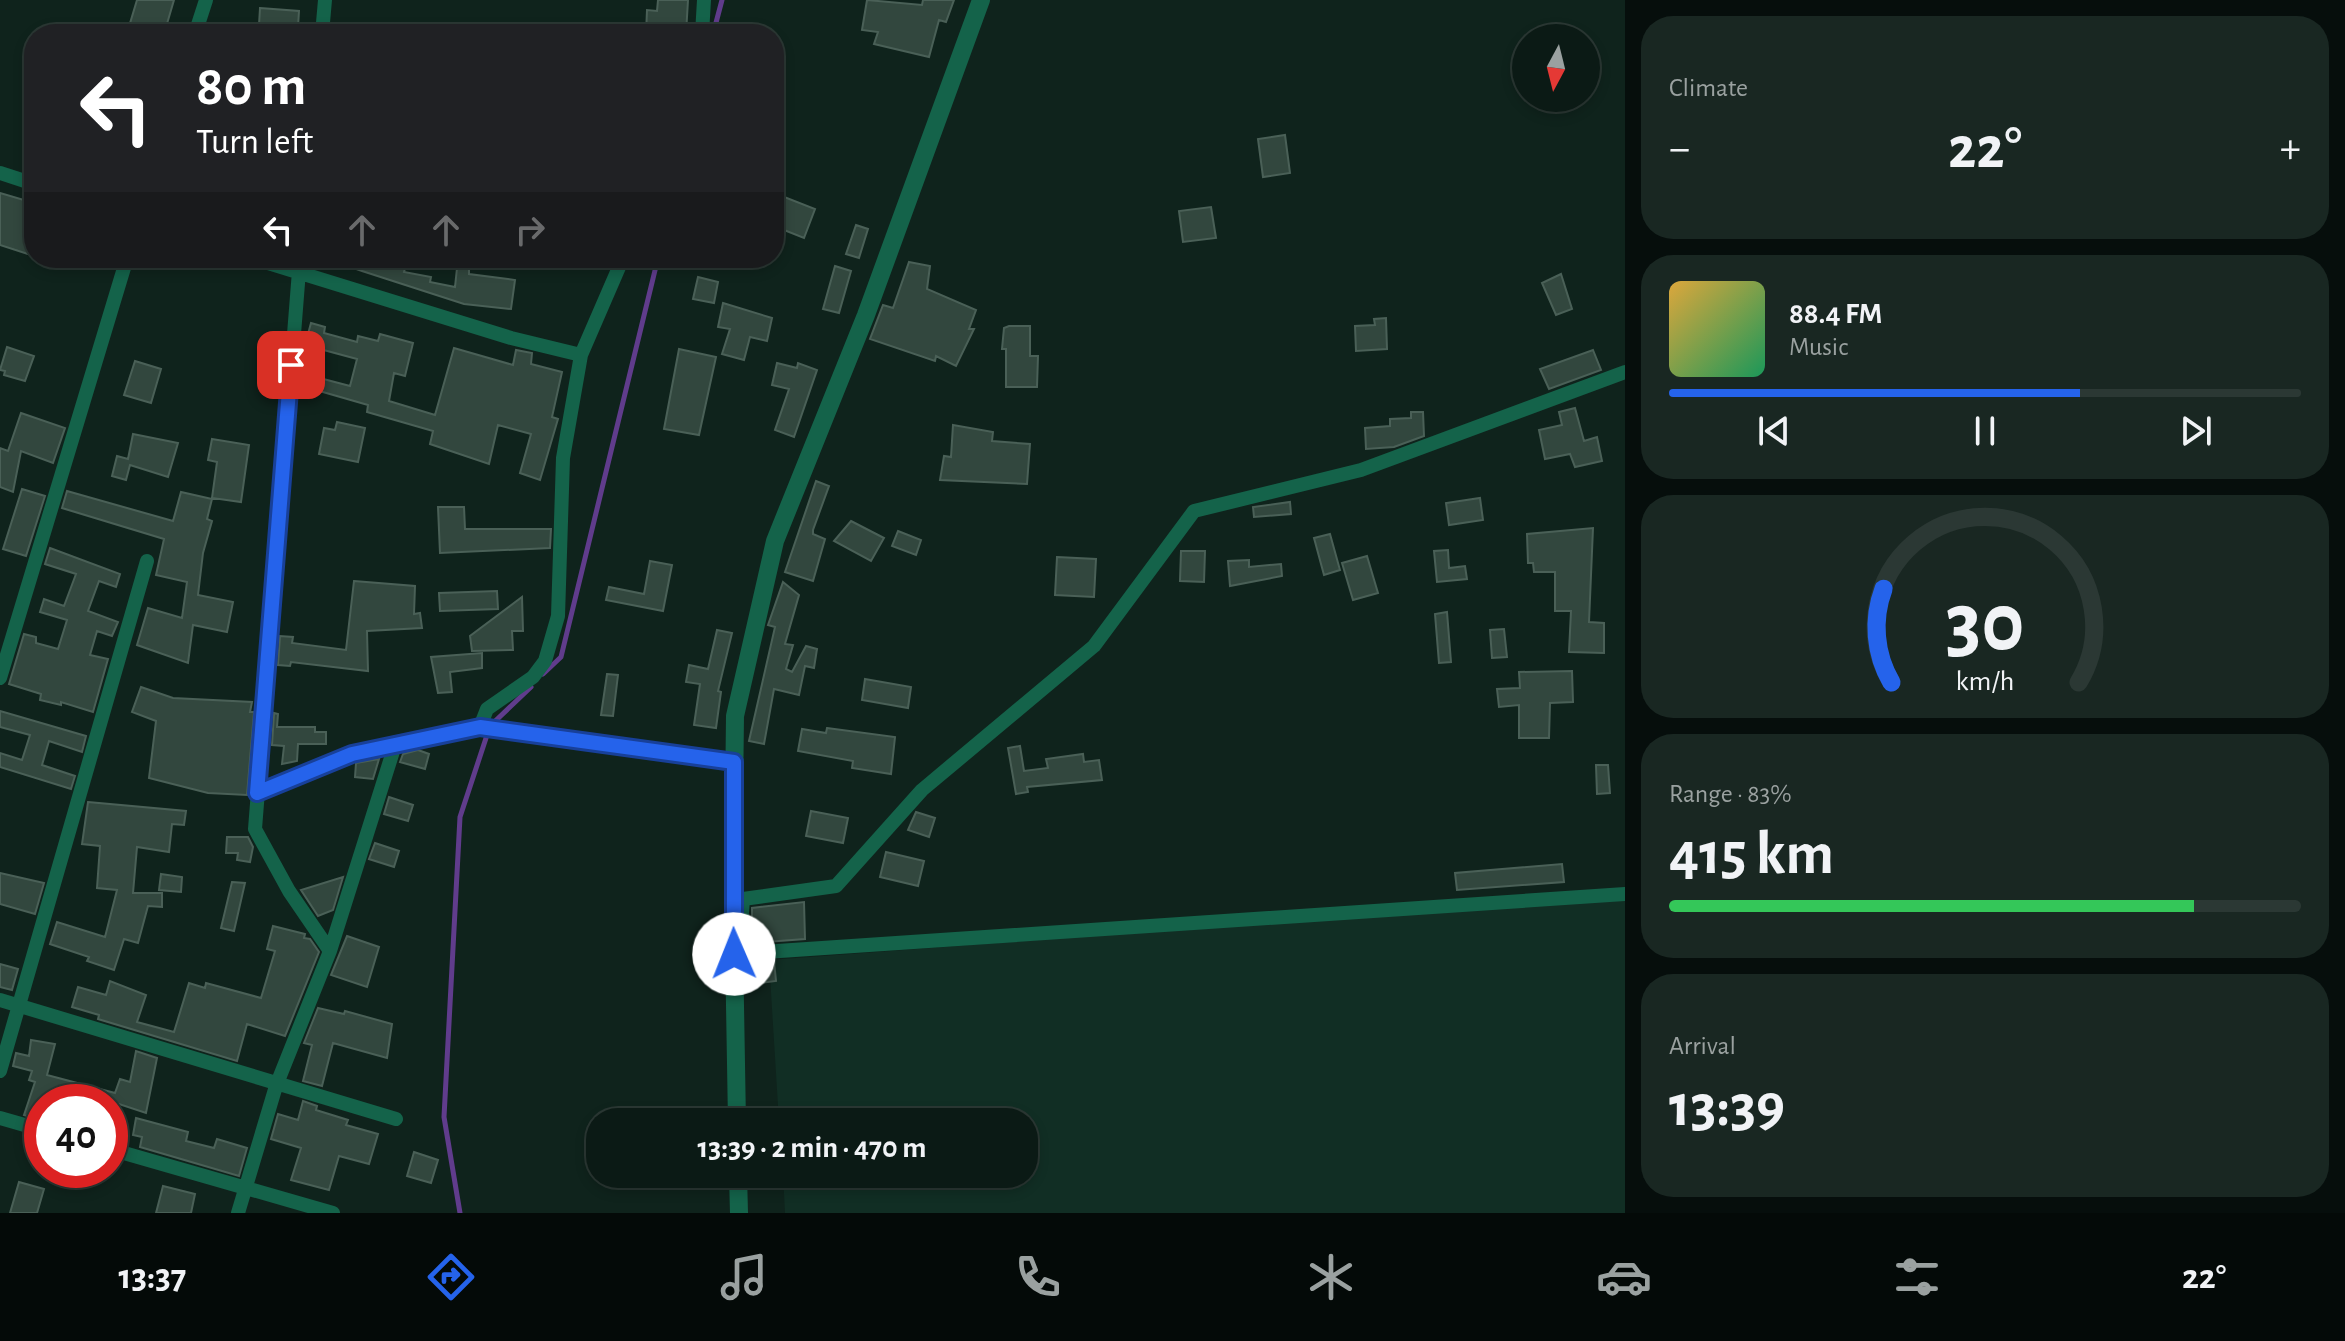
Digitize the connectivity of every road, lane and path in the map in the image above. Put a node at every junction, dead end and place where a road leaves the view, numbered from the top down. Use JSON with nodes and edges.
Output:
{"nodes":[{"id":1,"x":206,"y":0,"type":"edge"},
{"id":2,"x":325,"y":0,"type":"edge"},
{"id":3,"x":704,"y":0,"type":"edge"},
{"id":4,"x":981,"y":0,"type":"edge"},
{"id":5,"x":198,"y":24,"type":"edge"},
{"id":6,"x":323,"y":24,"type":"edge"},
{"id":7,"x":703,"y":24,"type":"edge"},
{"id":8,"x":0,"y":173,"type":"edge"},
{"id":9,"x":24,"y":181,"type":"edge"},
{"id":10,"x":124,"y":268,"type":"edge"},
{"id":11,"x":281,"y":268,"type":"edge"},
{"id":12,"x":299,"y":268,"type":"edge"},
{"id":13,"x":619,"y":268,"type":"edge"},
{"id":14,"x":299,"y":274,"type":"junction"},
{"id":15,"x":581,"y":355,"type":"junction"},
{"id":16,"x":1625,"y":372,"type":"edge"},
{"id":17,"x":147,"y":561,"type":"dead end"},
{"id":18,"x":0,"y":678,"type":"edge"},
{"id":19,"x":480,"y":727,"type":"junction"},
{"id":20,"x":396,"y":742,"type":"junction"},
{"id":21,"x":734,"y":762,"type":"junction"},
{"id":22,"x":257,"y":793,"type":"junction"},
{"id":23,"x":1625,"y":894,"type":"edge"},
{"id":24,"x":330,"y":951,"type":"junction"},
{"id":25,"x":736,"y":953,"type":"junction"},
{"id":26,"x":0,"y":1000,"type":"edge"},
{"id":27,"x":19,"y":1005,"type":"junction"},
{"id":28,"x":0,"y":1071,"type":"edge"},
{"id":29,"x":276,"y":1086,"type":"junction"},
{"id":30,"x":737,"y":1108,"type":"edge"},
{"id":31,"x":0,"y":1118,"type":"edge"},
{"id":32,"x":396,"y":1119,"type":"dead end"},
{"id":33,"x":24,"y":1125,"type":"edge"},
{"id":34,"x":128,"y":1154,"type":"edge"},
{"id":35,"x":246,"y":1187,"type":"junction"},
{"id":36,"x":738,"y":1188,"type":"edge"},
{"id":37,"x":238,"y":1213,"type":"edge"},
{"id":38,"x":333,"y":1213,"type":"edge"},
{"id":39,"x":739,"y":1213,"type":"edge"}],
"edges":[{"from":1,"to":5,"type":"street"},
{"from":2,"to":6,"type":"street"},
{"from":3,"to":7,"type":"street"},
{"from":4,"to":21,"type":"street"},
{"from":8,"to":9,"type":"street"},
{"from":10,"to":18,"type":"street"},
{"from":11,"to":14,"type":"street"},
{"from":12,"to":14,"type":"street"},
{"from":13,"to":15,"type":"street"},
{"from":14,"to":15,"type":"street"},
{"from":14,"to":22,"type":"street"},
{"from":15,"to":19,"type":"street"},
{"from":16,"to":25,"type":"street"},
{"from":17,"to":27,"type":"street"},
{"from":19,"to":20,"type":"street"},
{"from":19,"to":21,"type":"street"},
{"from":20,"to":22,"type":"street"},
{"from":20,"to":24,"type":"street"},
{"from":21,"to":25,"type":"street"},
{"from":22,"to":24,"type":"street"},
{"from":23,"to":25,"type":"street"},
{"from":24,"to":29,"type":"street"},
{"from":25,"to":30,"type":"street"},
{"from":26,"to":27,"type":"street"},
{"from":27,"to":28,"type":"street"},
{"from":27,"to":29,"type":"street"},
{"from":29,"to":32,"type":"street"},
{"from":29,"to":35,"type":"street"},
{"from":31,"to":33,"type":"street"},
{"from":34,"to":35,"type":"street"},
{"from":35,"to":37,"type":"street"},
{"from":35,"to":38,"type":"street"},
{"from":36,"to":39,"type":"street"}]}
